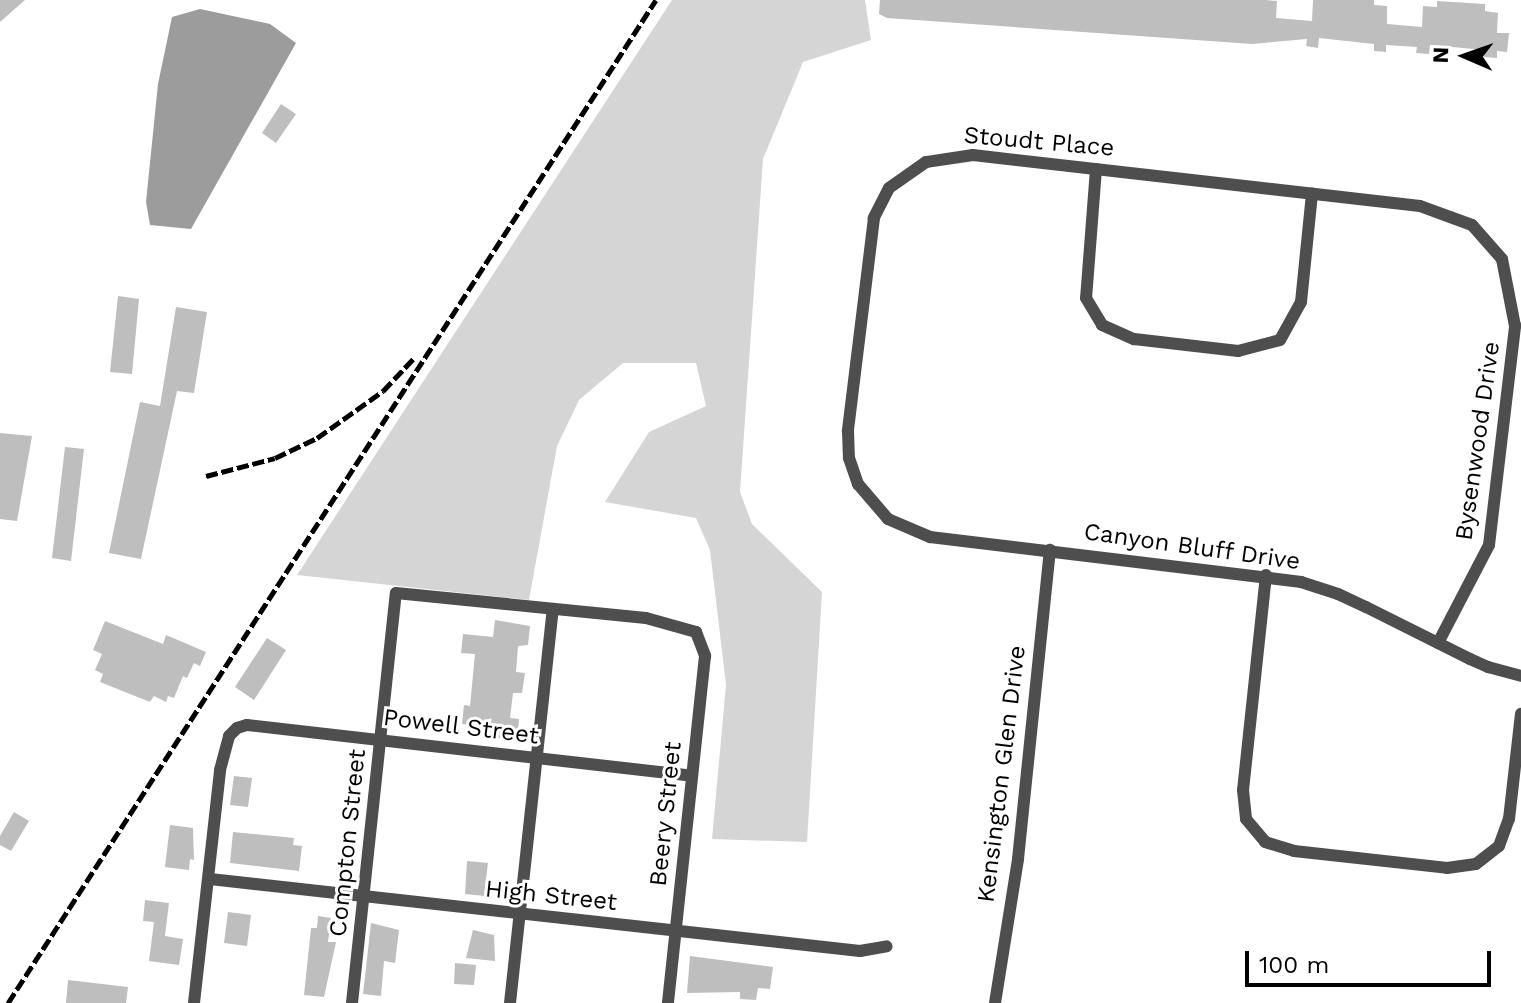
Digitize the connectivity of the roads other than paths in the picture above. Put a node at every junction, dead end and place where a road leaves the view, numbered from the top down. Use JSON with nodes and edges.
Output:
{"nodes":[{"id":1,"x":1096,"y":169,"type":"junction"},
{"id":2,"x":1312,"y":194,"type":"junction"},
{"id":3,"x":1488,"y":239,"type":"joint"},
{"id":4,"x":1518,"y":326,"type":"edge"},
{"id":5,"x":858,"y":484,"type":"joint"},
{"id":6,"x":1050,"y":550,"type":"junction"},
{"id":7,"x":1266,"y":575,"type":"junction"},
{"id":8,"x":553,"y":609,"type":"junction"},
{"id":9,"x":1438,"y":643,"type":"junction"},
{"id":10,"x":1521,"y":676,"type":"edge"},
{"id":11,"x":1521,"y":714,"type":"edge"},
{"id":12,"x":382,"y":740,"type":"junction"},
{"id":13,"x":536,"y":758,"type":"junction"},
{"id":14,"x":692,"y":776,"type":"junction"},
{"id":15,"x":210,"y":879,"type":"junction"},
{"id":16,"x":364,"y":898,"type":"junction"},
{"id":17,"x":519,"y":915,"type":"junction"},
{"id":18,"x":676,"y":932,"type":"junction"},
{"id":19,"x":887,"y":946,"type":"dead end"},
{"id":20,"x":194,"y":1003,"type":"edge"},
{"id":21,"x":352,"y":1003,"type":"edge"},
{"id":22,"x":510,"y":1003,"type":"edge"},
{"id":23,"x":668,"y":1003,"type":"edge"},
{"id":24,"x":995,"y":1003,"type":"edge"}],
"edges":[{"from":1,"to":2,"type":"street","name":"Stoudt Place"},
{"from":1,"to":2,"type":"street"},
{"from":1,"to":5,"type":"street","name":"Stoudt Place"},
{"from":2,"to":3,"type":"street","name":"Stoudt Place"},
{"from":3,"to":4,"type":"street","name":"Bysenwood Drive"},
{"from":4,"to":9,"type":"street","name":"Bysenwood Drive"},
{"from":5,"to":6,"type":"street","name":"Canyon Bluff Drive"},
{"from":6,"to":7,"type":"street","name":"Canyon Bluff Drive"},
{"from":6,"to":24,"type":"street","name":"Kensington Glen Drive"},
{"from":7,"to":9,"type":"street","name":"Canyon Bluff Drive"},
{"from":7,"to":11,"type":"street"},
{"from":8,"to":12,"type":"street","name":"Compton Street"},
{"from":8,"to":13,"type":"street"},
{"from":8,"to":14,"type":"street","name":"Beery Street"},
{"from":9,"to":10,"type":"street","name":"Canyon Bluff Drive"},
{"from":12,"to":13,"type":"street","name":"Powell Street"},
{"from":12,"to":15,"type":"street","name":"Powell Street"},
{"from":12,"to":16,"type":"street","name":"Compton Street"},
{"from":13,"to":14,"type":"street","name":"Powell Street"},
{"from":13,"to":17,"type":"street"},
{"from":14,"to":18,"type":"street","name":"Beery Street"},
{"from":15,"to":16,"type":"street","name":"High Street"},
{"from":15,"to":20,"type":"street"},
{"from":16,"to":17,"type":"street","name":"High Street"},
{"from":16,"to":21,"type":"street","name":"Compton Street"},
{"from":17,"to":18,"type":"street","name":"High Street"},
{"from":17,"to":22,"type":"street"},
{"from":18,"to":19,"type":"street","name":"High Street"},
{"from":18,"to":23,"type":"street","name":"Beery Street"}]}
